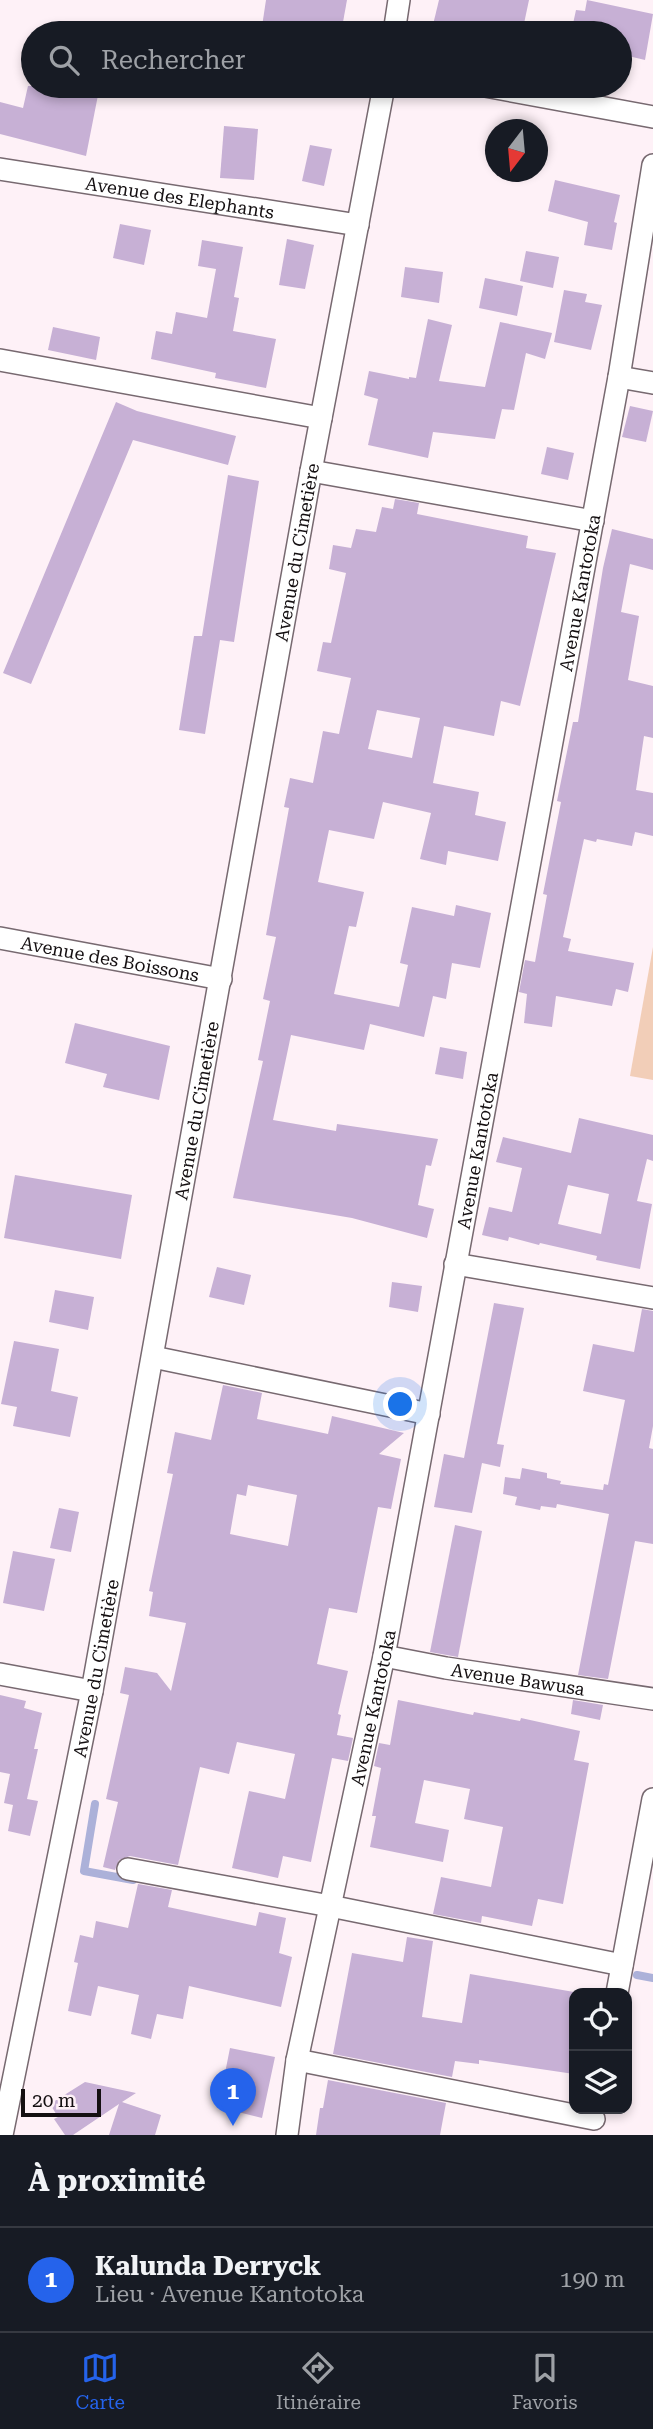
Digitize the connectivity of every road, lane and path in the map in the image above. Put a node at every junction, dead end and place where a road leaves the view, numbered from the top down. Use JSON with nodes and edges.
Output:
{"nodes":[{"id":1,"x":399,"y":0,"type":"edge"},
{"id":2,"x":396,"y":21,"type":"edge"},
{"id":3,"x":382,"y":98,"type":"edge"},
{"id":4,"x":550,"y":98,"type":"edge"},
{"id":5,"x":653,"y":117,"type":"edge"},
{"id":6,"x":653,"y":165,"type":"edge"},
{"id":7,"x":0,"y":169,"type":"edge"},
{"id":8,"x":358,"y":225,"type":"junction"},
{"id":9,"x":0,"y":360,"type":"edge"},
{"id":10,"x":619,"y":377,"type":"junction"},
{"id":11,"x":653,"y":383,"type":"edge"},
{"id":12,"x":321,"y":418,"type":"junction"},
{"id":13,"x":310,"y":471,"type":"junction"},
{"id":14,"x":593,"y":521,"type":"junction"},
{"id":15,"x":0,"y":938,"type":"edge"},
{"id":16,"x":221,"y":979,"type":"junction"},
{"id":17,"x":455,"y":1264,"type":"junction"},
{"id":18,"x":653,"y":1298,"type":"edge"},
{"id":19,"x":153,"y":1357,"type":"junction"},
{"id":20,"x":429,"y":1414,"type":"junction"},
{"id":21,"x":384,"y":1656,"type":"junction"},
{"id":22,"x":0,"y":1674,"type":"edge"},
{"id":23,"x":92,"y":1691,"type":"junction"},
{"id":24,"x":653,"y":1699,"type":"edge"},
{"id":25,"x":653,"y":1799,"type":"edge"},
{"id":26,"x":128,"y":1869,"type":"dead end"},
{"id":27,"x":330,"y":1906,"type":"junction"},
{"id":28,"x":622,"y":1965,"type":"junction"},
{"id":29,"x":618,"y":1988,"type":"edge"},
{"id":30,"x":297,"y":2060,"type":"junction"},
{"id":31,"x":593,"y":2121,"type":"edge"},
{"id":32,"x":2,"y":2135,"type":"edge"},
{"id":33,"x":287,"y":2135,"type":"edge"}],
"edges":[{"from":1,"to":2,"type":"street"},
{"from":3,"to":8,"type":"street","name":"Avenue du Cimetière"},
{"from":4,"to":5,"type":"street"},
{"from":6,"to":10,"type":"street","name":"Avenue Kantotoka"},
{"from":7,"to":8,"type":"street","name":"Avenue des Elephants"},
{"from":8,"to":12,"type":"street","name":"Avenue du Cimetière"},
{"from":9,"to":12,"type":"street"},
{"from":10,"to":11,"type":"street"},
{"from":10,"to":14,"type":"street","name":"Avenue Kantotoka"},
{"from":12,"to":13,"type":"street","name":"Avenue du Cimetière"},
{"from":13,"to":14,"type":"street"},
{"from":13,"to":16,"type":"street","name":"Avenue du Cimetière"},
{"from":14,"to":17,"type":"street","name":"Avenue Kantotoka"},
{"from":15,"to":16,"type":"street","name":"Avenue des Boissons"},
{"from":16,"to":19,"type":"street","name":"Avenue du Cimetière"},
{"from":17,"to":18,"type":"street"},
{"from":17,"to":20,"type":"street","name":"Avenue Kantotoka"},
{"from":19,"to":20,"type":"street"},
{"from":19,"to":23,"type":"street","name":"Avenue du Cimetière"},
{"from":20,"to":21,"type":"street","name":"Avenue Kantotoka"},
{"from":21,"to":24,"type":"street","name":"Avenue Bawusa"},
{"from":21,"to":27,"type":"street","name":"Avenue Kantotoka"},
{"from":22,"to":23,"type":"street"},
{"from":23,"to":32,"type":"street","name":"Avenue du Cimetière"},
{"from":25,"to":28,"type":"street"},
{"from":26,"to":27,"type":"street"},
{"from":27,"to":28,"type":"street"},
{"from":27,"to":30,"type":"street","name":"Avenue Kantotoka"},
{"from":28,"to":29,"type":"street"},
{"from":30,"to":31,"type":"street"},
{"from":30,"to":33,"type":"street","name":"Avenue Kantotoka"}]}
